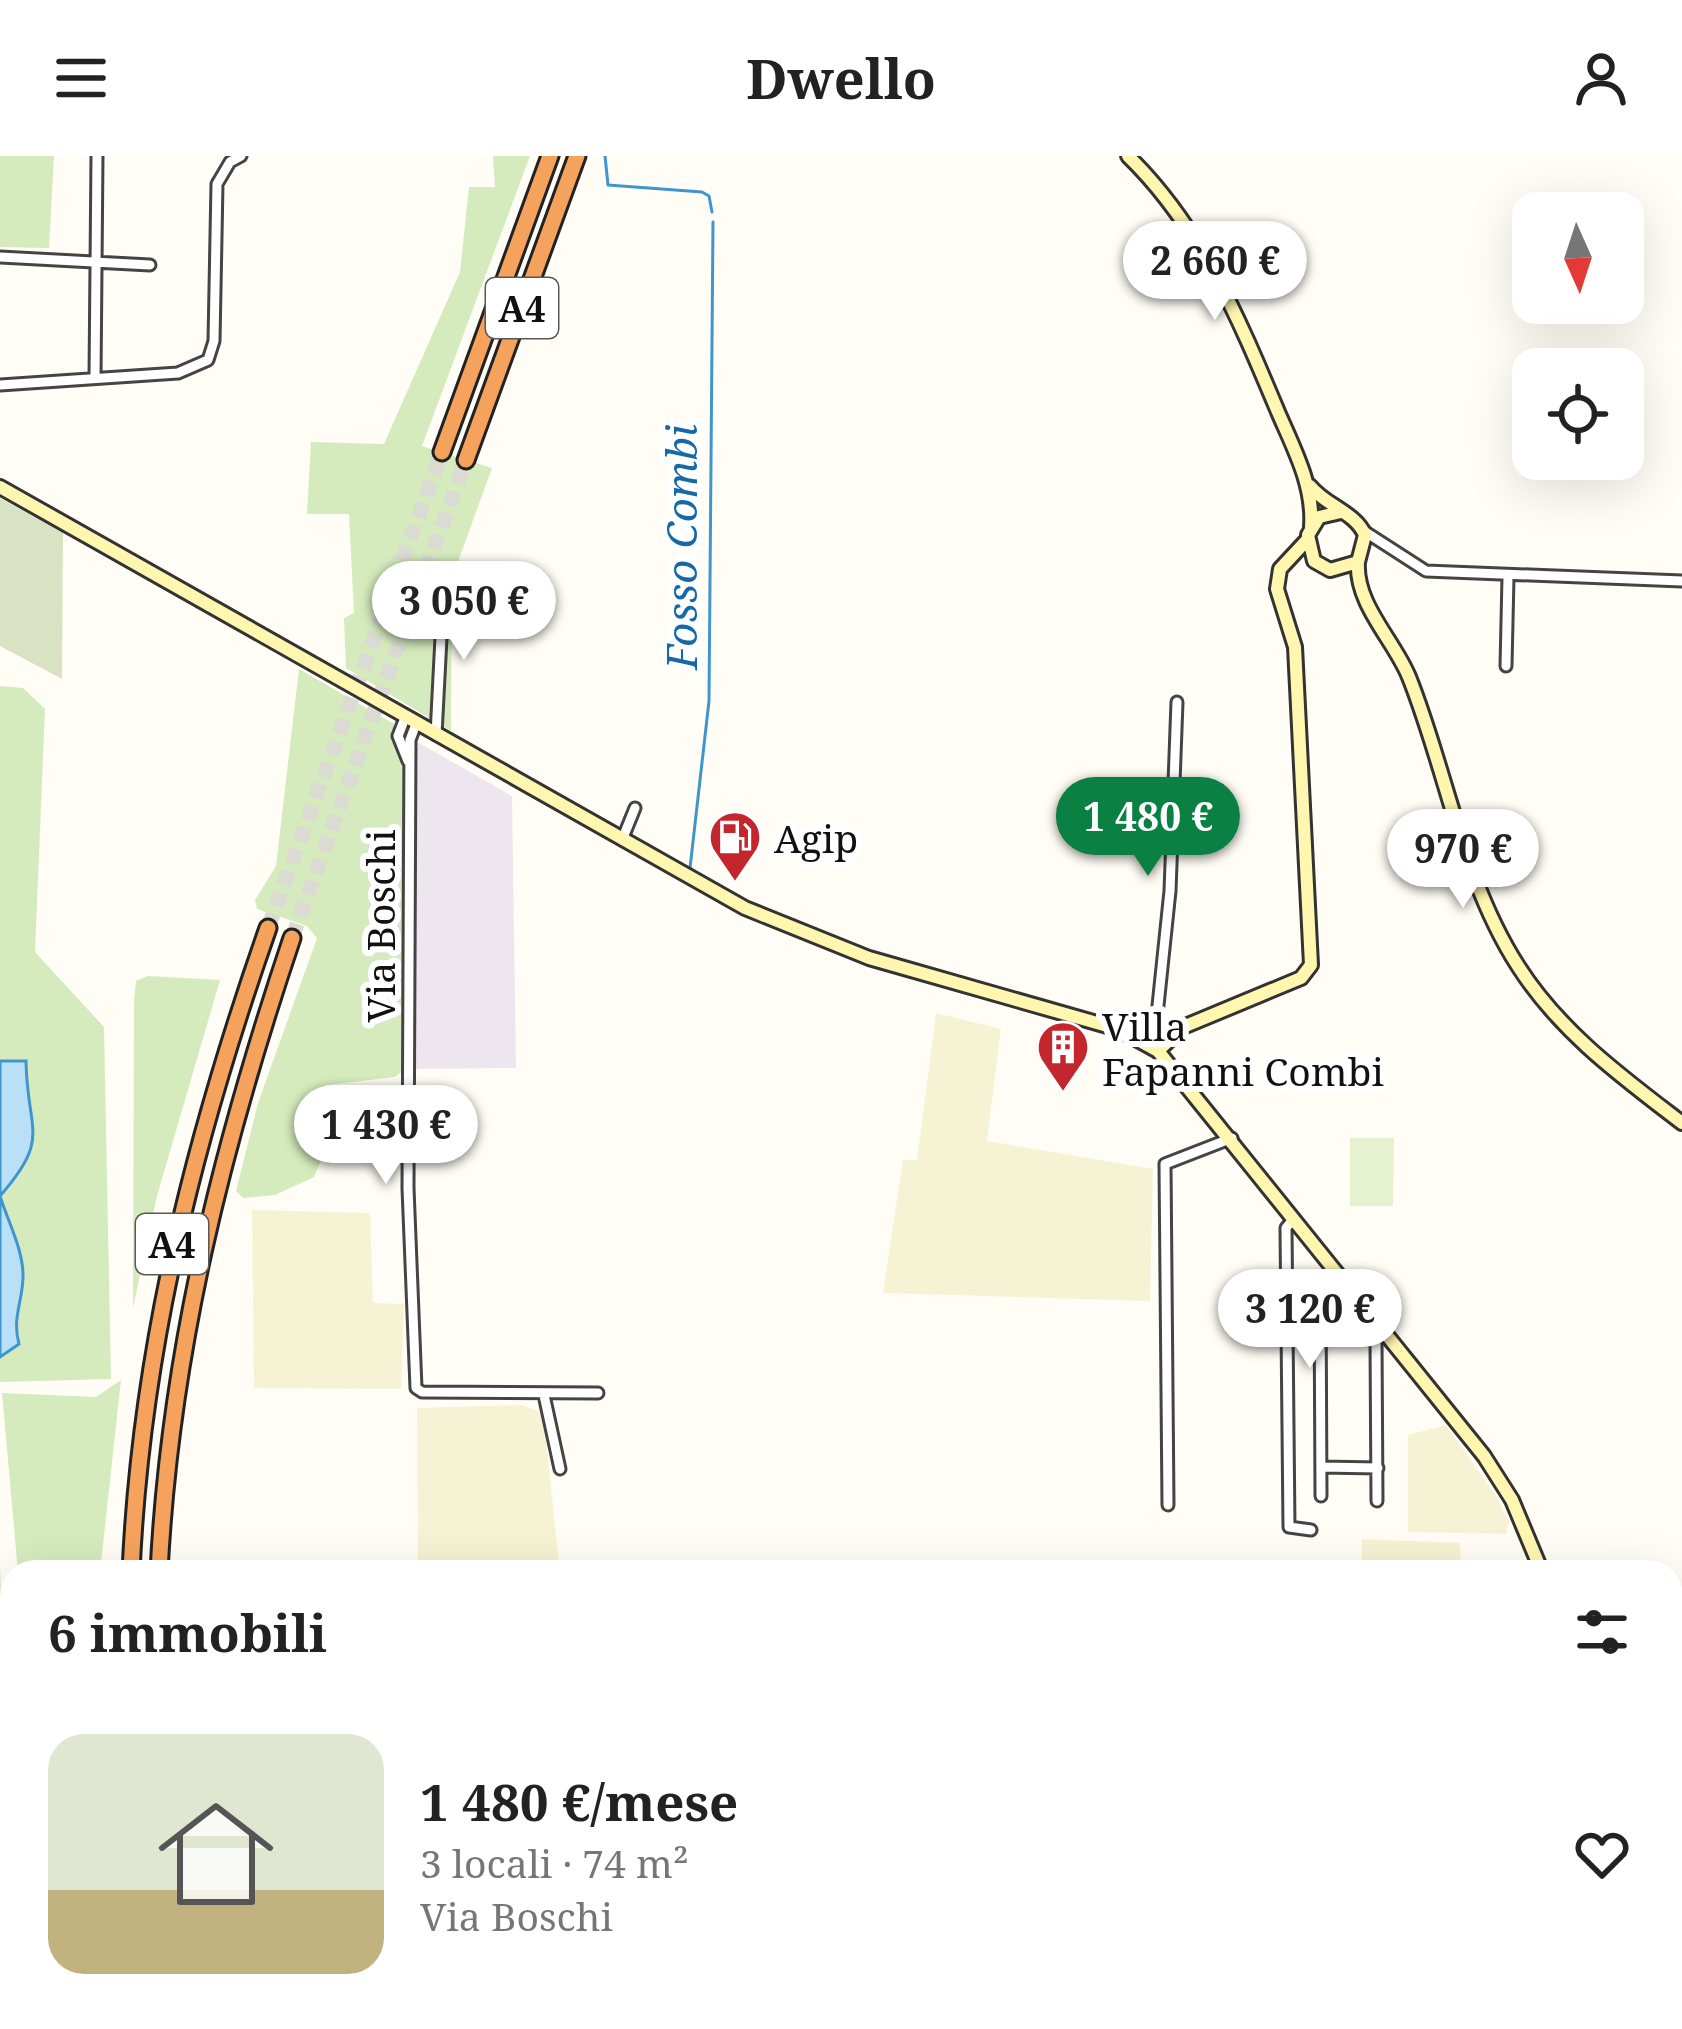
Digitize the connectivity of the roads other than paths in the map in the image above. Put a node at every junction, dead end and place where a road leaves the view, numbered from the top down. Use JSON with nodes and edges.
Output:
{"nodes":[{"id":1,"x":97,"y":156,"type":"edge"},
{"id":2,"x":241,"y":156,"type":"edge"},
{"id":3,"x":550,"y":156,"type":"edge"},
{"id":4,"x":577,"y":156,"type":"edge"},
{"id":5,"x":1128,"y":156,"type":"edge"},
{"id":6,"x":0,"y":257,"type":"edge"},
{"id":7,"x":95,"y":263,"type":"junction"},
{"id":8,"x":150,"y":265,"type":"dead end"},
{"id":9,"x":95,"y":378,"type":"junction"},
{"id":10,"x":0,"y":385,"type":"edge"},
{"id":11,"x":442,"y":452,"type":"tunnel mouth"},
{"id":12,"x":466,"y":460,"type":"tunnel mouth"},
{"id":13,"x":1308,"y":484,"type":"junction"},
{"id":14,"x":0,"y":487,"type":"edge"},
{"id":15,"x":1341,"y":512,"type":"junction"},
{"id":16,"x":1364,"y":531,"type":"junction"},
{"id":17,"x":1309,"y":533,"type":"junction"},
{"id":18,"x":1393,"y":550,"type":"junction"},
{"id":19,"x":1361,"y":558,"type":"junction"},
{"id":20,"x":1314,"y":561,"type":"junction"},
{"id":21,"x":1286,"y":562,"type":"junction"},
{"id":22,"x":1335,"y":571,"type":"junction"},
{"id":23,"x":1508,"y":577,"type":"junction"},
{"id":24,"x":444,"y":578,"type":"dead end"},
{"id":25,"x":1682,"y":581,"type":"edge"},
{"id":26,"x":1370,"y":608,"type":"junction"},
{"id":27,"x":1506,"y":666,"type":"dead end"},
{"id":28,"x":1177,"y":702,"type":"dead end"},
{"id":29,"x":410,"y":721,"type":"junction"},
{"id":30,"x":436,"y":735,"type":"junction"},
{"id":31,"x":635,"y":808,"type":"dead end"},
{"id":32,"x":622,"y":840,"type":"junction"},
{"id":33,"x":268,"y":928,"type":"tunnel mouth"},
{"id":34,"x":292,"y":938,"type":"tunnel mouth"},
{"id":35,"x":1169,"y":1039,"type":"junction"},
{"id":36,"x":1158,"y":1051,"type":"junction"},
{"id":37,"x":1682,"y":1123,"type":"edge"},
{"id":38,"x":1232,"y":1138,"type":"junction"},
{"id":39,"x":1294,"y":1218,"type":"junction"},
{"id":40,"x":1381,"y":1337,"type":"junction"},
{"id":41,"x":598,"y":1393,"type":"dead end"},
{"id":42,"x":544,"y":1395,"type":"junction"},
{"id":43,"x":1321,"y":1467,"type":"junction"},
{"id":44,"x":1378,"y":1468,"type":"junction"},
{"id":45,"x":560,"y":1469,"type":"dead end"},
{"id":46,"x":1321,"y":1496,"type":"dead end"},
{"id":47,"x":1377,"y":1502,"type":"dead end"},
{"id":48,"x":1168,"y":1505,"type":"dead end"},
{"id":49,"x":1311,"y":1530,"type":"dead end"},
{"id":50,"x":131,"y":1560,"type":"edge"},
{"id":51,"x":160,"y":1560,"type":"edge"},
{"id":52,"x":1536,"y":1560,"type":"edge"}],
"edges":[{"from":1,"to":7,"type":"street"},
{"from":2,"to":9,"type":"street"},
{"from":3,"to":11,"type":"highway","number":"A4"},
{"from":4,"to":12,"type":"highway","number":"A4"},
{"from":5,"to":13,"type":"main road"},
{"from":6,"to":7,"type":"street"},
{"from":7,"to":8,"type":"street"},
{"from":7,"to":9,"type":"street"},
{"from":9,"to":10,"type":"street"},
{"from":13,"to":15,"type":"main road"},
{"from":13,"to":17,"type":"main road"},
{"from":14,"to":29,"type":"main road"},
{"from":15,"to":16,"type":"main road"},
{"from":15,"to":17,"type":"main road"},
{"from":16,"to":18,"type":"street"},
{"from":16,"to":19,"type":"main road"},
{"from":17,"to":20,"type":"main road"},
{"from":17,"to":21,"type":"main road"},
{"from":18,"to":19,"type":"street"},
{"from":18,"to":23,"type":"street"},
{"from":19,"to":22,"type":"main road"},
{"from":19,"to":26,"type":"main road"},
{"from":20,"to":21,"type":"main road"},
{"from":20,"to":22,"type":"main road"},
{"from":21,"to":35,"type":"main road"},
{"from":22,"to":26,"type":"main road"},
{"from":23,"to":25,"type":"street"},
{"from":23,"to":27,"type":"street"},
{"from":24,"to":30,"type":"street"},
{"from":26,"to":37,"type":"main road"},
{"from":28,"to":35,"type":"street"},
{"from":29,"to":30,"type":"main road"},
{"from":29,"to":42,"type":"street","name":"Via Boschi"},
{"from":30,"to":32,"type":"main road"},
{"from":31,"to":32,"type":"street"},
{"from":32,"to":36,"type":"main road"},
{"from":33,"to":50,"type":"highway","number":"A4"},
{"from":34,"to":51,"type":"highway","number":"A4"},
{"from":35,"to":36,"type":"main road"},
{"from":36,"to":38,"type":"main road"},
{"from":38,"to":39,"type":"main road"},
{"from":38,"to":48,"type":"street"},
{"from":39,"to":40,"type":"main road"},
{"from":39,"to":49,"type":"street"},
{"from":40,"to":43,"type":"street"},
{"from":40,"to":44,"type":"street"},
{"from":40,"to":52,"type":"main road"},
{"from":41,"to":42,"type":"street","name":"Via Boschi"},
{"from":42,"to":45,"type":"street"},
{"from":43,"to":44,"type":"street"},
{"from":43,"to":46,"type":"street"},
{"from":44,"to":47,"type":"street"}]}
